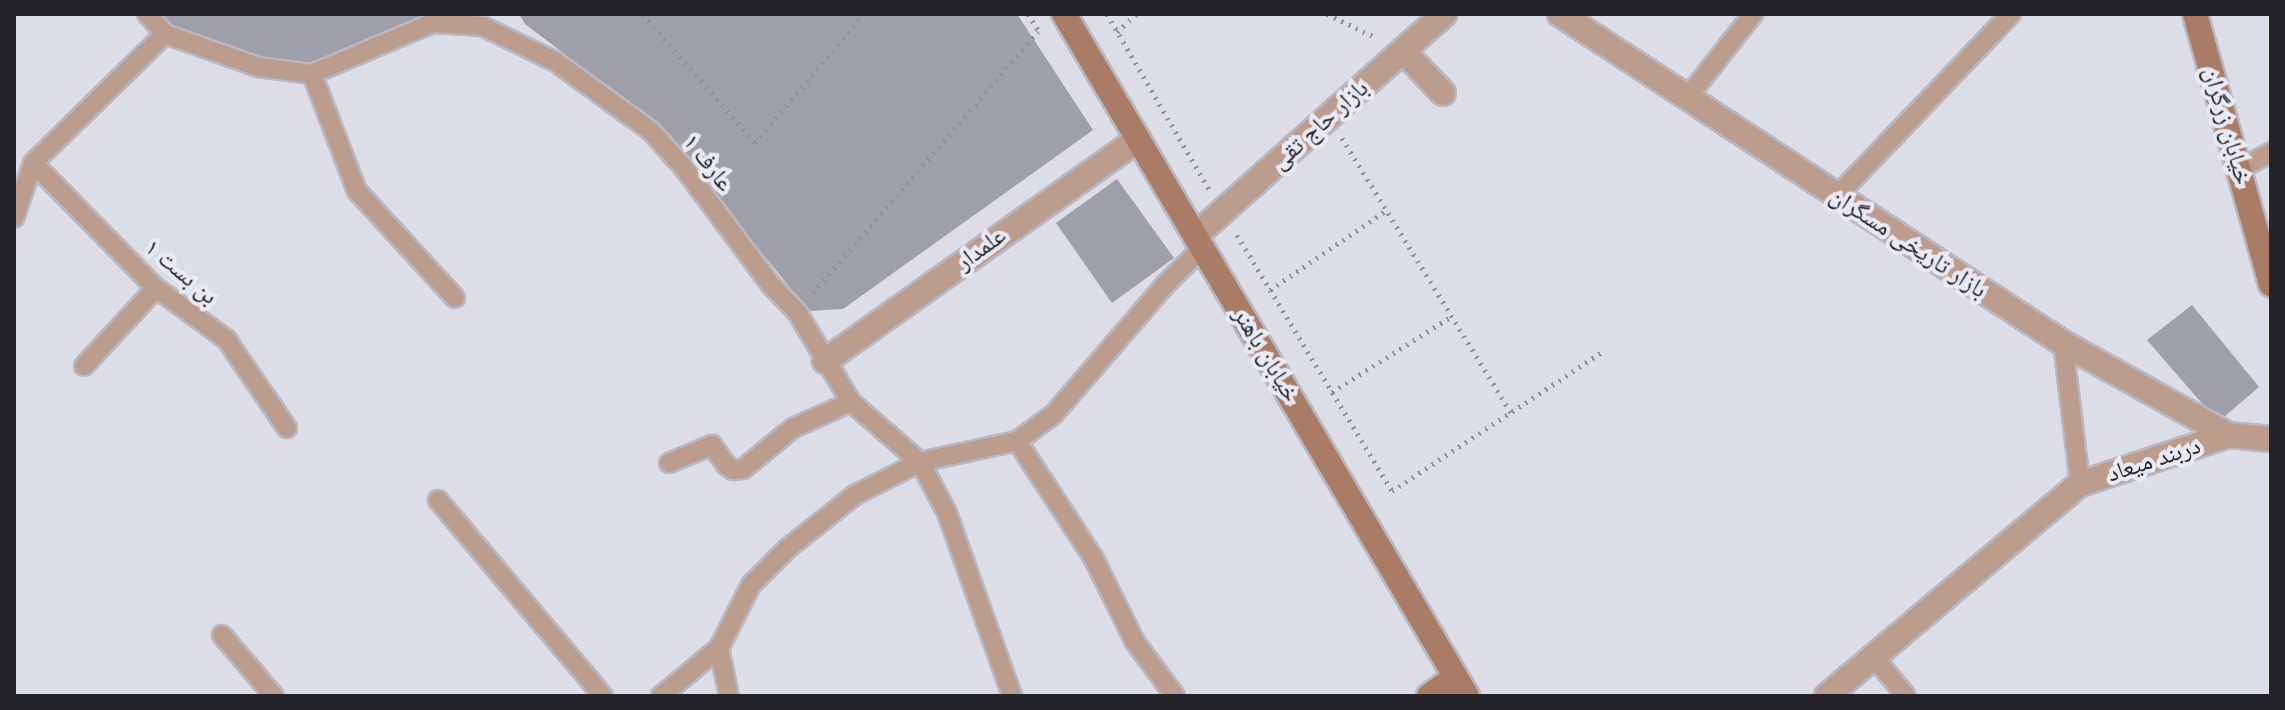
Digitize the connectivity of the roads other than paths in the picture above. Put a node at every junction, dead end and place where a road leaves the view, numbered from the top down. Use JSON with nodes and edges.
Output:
{"nodes":[{"id":1,"x":147,"y":14,"type":"edge"},
{"id":2,"x":1064,"y":14,"type":"edge"},
{"id":3,"x":1444,"y":14,"type":"edge"},
{"id":4,"x":1560,"y":14,"type":"edge"},
{"id":5,"x":1753,"y":14,"type":"edge"},
{"id":6,"x":2011,"y":14,"type":"edge"},
{"id":7,"x":2195,"y":14,"type":"edge"},
{"id":8,"x":165,"y":34,"type":"junction"},
{"id":9,"x":1403,"y":51,"type":"junction"},
{"id":10,"x":312,"y":74,"type":"junction"},
{"id":11,"x":1443,"y":93,"type":"dead end"},
{"id":12,"x":1687,"y":98,"type":"junction"},
{"id":13,"x":1138,"y":139,"type":"junction"},
{"id":14,"x":2271,"y":152,"type":"edge"},
{"id":15,"x":33,"y":163,"type":"junction"},
{"id":16,"x":2239,"y":170,"type":"junction"},
{"id":17,"x":1836,"y":197,"type":"junction"},
{"id":18,"x":14,"y":218,"type":"edge"},
{"id":19,"x":1199,"y":242,"type":"junction"},
{"id":20,"x":2271,"y":285,"type":"edge"},
{"id":21,"x":156,"y":288,"type":"junction"},
{"id":22,"x":455,"y":298,"type":"dead end"},
{"id":23,"x":2063,"y":343,"type":"junction"},
{"id":24,"x":825,"y":361,"type":"junction"},
{"id":25,"x":84,"y":366,"type":"dead end"},
{"id":26,"x":851,"y":402,"type":"junction"},
{"id":27,"x":287,"y":428,"type":"dead end"},
{"id":28,"x":2228,"y":435,"type":"junction"},
{"id":29,"x":2271,"y":439,"type":"edge"},
{"id":30,"x":1017,"y":441,"type":"junction"},
{"id":31,"x":920,"y":462,"type":"junction"},
{"id":32,"x":669,"y":463,"type":"dead end"},
{"id":33,"x":2080,"y":484,"type":"junction"},
{"id":34,"x":438,"y":500,"type":"dead end"},
{"id":35,"x":222,"y":635,"type":"dead end"},
{"id":36,"x":719,"y":648,"type":"junction"},
{"id":37,"x":1874,"y":657,"type":"junction"},
{"id":38,"x":1461,"y":686,"type":"edge"},
{"id":39,"x":274,"y":696,"type":"edge"},
{"id":40,"x":603,"y":696,"type":"edge"},
{"id":41,"x":661,"y":696,"type":"edge"},
{"id":42,"x":729,"y":696,"type":"edge"},
{"id":43,"x":1012,"y":696,"type":"edge"},
{"id":44,"x":1175,"y":696,"type":"edge"},
{"id":45,"x":1429,"y":696,"type":"edge"},
{"id":46,"x":1827,"y":696,"type":"edge"},
{"id":47,"x":1906,"y":696,"type":"edge"}],
"edges":[{"from":1,"to":8,"type":"lane"},
{"from":2,"to":13,"type":"main road","name":"خیابان باهنر"},
{"from":3,"to":9,"type":"street","name":"بازار حاج تقی"},
{"from":4,"to":12,"type":"street","name":"بازار تاریخی مسگران"},
{"from":5,"to":12,"type":"lane"},
{"from":6,"to":17,"type":"lane"},
{"from":7,"to":16,"type":"main road","name":"خیابان زرگران"},
{"from":8,"to":10,"type":"lane"},
{"from":8,"to":15,"type":"lane"},
{"from":9,"to":11,"type":"street"},
{"from":9,"to":19,"type":"street","name":"بازار حاج تقی"},
{"from":10,"to":22,"type":"lane"},
{"from":10,"to":24,"type":"lane","name":"عارف ۱"},
{"from":12,"to":17,"type":"street","name":"بازار تاریخی مسگران"},
{"from":13,"to":19,"type":"main road","name":"خیابان باهنر"},
{"from":13,"to":24,"type":"street","name":"علمدار"},
{"from":14,"to":16,"type":"lane"},
{"from":15,"to":18,"type":"lane"},
{"from":15,"to":21,"type":"lane","name":"بن بست ۱"},
{"from":16,"to":20,"type":"main road","name":"خیابان زرگران"},
{"from":17,"to":23,"type":"street","name":"بازار تاریخی مسگران"},
{"from":19,"to":30,"type":"lane"},
{"from":19,"to":38,"type":"main road","name":"خیابان باهنر"},
{"from":21,"to":25,"type":"lane"},
{"from":21,"to":27,"type":"lane","name":"بن بست ۱"},
{"from":23,"to":28,"type":"street","name":"بازار تاریخی مسگران"},
{"from":23,"to":33,"type":"lane"},
{"from":24,"to":26,"type":"lane","name":"عارف ۱"},
{"from":26,"to":31,"type":"lane","name":"عارف ۱"},
{"from":26,"to":32,"type":"lane"},
{"from":28,"to":29,"type":"street","name":"بازار تاریخی مسگران"},
{"from":28,"to":33,"type":"street","name":"دربند میعاد"},
{"from":30,"to":31,"type":"lane"},
{"from":30,"to":44,"type":"lane"},
{"from":31,"to":36,"type":"lane"},
{"from":31,"to":43,"type":"lane","name":"عارف ۱"},
{"from":33,"to":37,"type":"street"},
{"from":34,"to":40,"type":"lane"},
{"from":35,"to":39,"type":"lane"},
{"from":36,"to":41,"type":"lane"},
{"from":36,"to":42,"type":"lane"},
{"from":37,"to":46,"type":"street"},
{"from":37,"to":47,"type":"lane"},
{"from":38,"to":45,"type":"main road"}]}
